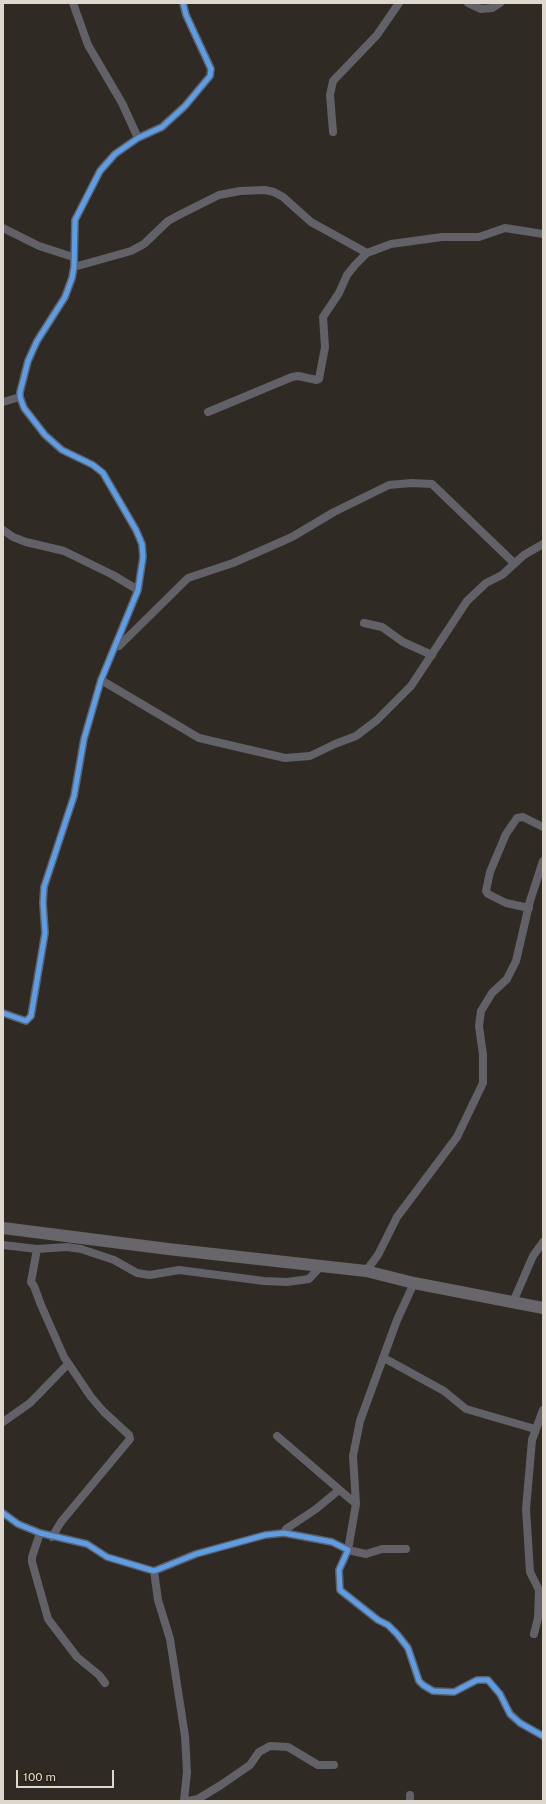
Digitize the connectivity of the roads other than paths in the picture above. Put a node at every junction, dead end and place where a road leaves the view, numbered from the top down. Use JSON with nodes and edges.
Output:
{"nodes":[{"id":1,"x":73,"y":3,"type":"edge"},
{"id":2,"x":183,"y":3,"type":"edge"},
{"id":3,"x":399,"y":3,"type":"edge"},
{"id":4,"x":468,"y":3,"type":"edge"},
{"id":5,"x":500,"y":3,"type":"edge"},
{"id":6,"x":488,"y":6,"type":"edge"},
{"id":7,"x":333,"y":132,"type":"dead end"},
{"id":8,"x":138,"y":138,"type":"junction"},
{"id":9,"x":3,"y":228,"type":"edge"},
{"id":10,"x":543,"y":234,"type":"edge"},
{"id":11,"x":367,"y":253,"type":"junction"},
{"id":12,"x":73,"y":257,"type":"junction"},
{"id":13,"x":74,"y":267,"type":"junction"},
{"id":14,"x":20,"y":397,"type":"junction"},
{"id":15,"x":3,"y":402,"type":"edge"},
{"id":16,"x":208,"y":412,"type":"dead end"},
{"id":17,"x":3,"y":530,"type":"edge"},
{"id":18,"x":543,"y":544,"type":"edge"},
{"id":19,"x":514,"y":563,"type":"junction"},
{"id":20,"x":138,"y":590,"type":"junction"},
{"id":21,"x":364,"y":623,"type":"dead end"},
{"id":22,"x":115,"y":649,"type":"junction"},
{"id":23,"x":432,"y":655,"type":"junction"},
{"id":24,"x":101,"y":680,"type":"junction"},
{"id":25,"x":543,"y":827,"type":"edge"},
{"id":26,"x":543,"y":861,"type":"edge"},
{"id":27,"x":529,"y":908,"type":"junction"},
{"id":28,"x":3,"y":1013,"type":"edge"},
{"id":29,"x":3,"y":1228,"type":"edge"},
{"id":30,"x":543,"y":1242,"type":"edge"},
{"id":31,"x":3,"y":1245,"type":"edge"},
{"id":32,"x":37,"y":1248,"type":"junction"},
{"id":33,"x":320,"y":1267,"type":"junction"},
{"id":34,"x":366,"y":1271,"type":"junction"},
{"id":35,"x":414,"y":1283,"type":"junction"},
{"id":36,"x":513,"y":1302,"type":"junction"},
{"id":37,"x":543,"y":1308,"type":"edge"},
{"id":38,"x":384,"y":1358,"type":"junction"},
{"id":39,"x":68,"y":1364,"type":"junction"},
{"id":40,"x":543,"y":1410,"type":"edge"},
{"id":41,"x":3,"y":1422,"type":"edge"},
{"id":42,"x":535,"y":1429,"type":"junction"},
{"id":43,"x":277,"y":1436,"type":"dead end"},
{"id":44,"x":339,"y":1490,"type":"junction"},
{"id":45,"x":356,"y":1504,"type":"junction"},
{"id":46,"x":3,"y":1514,"type":"edge"},
{"id":47,"x":40,"y":1533,"type":"junction"},
{"id":48,"x":284,"y":1533,"type":"junction"},
{"id":49,"x":52,"y":1537,"type":"junction"},
{"id":50,"x":348,"y":1550,"type":"junction"},
{"id":51,"x":406,"y":1550,"type":"dead end"},
{"id":52,"x":154,"y":1571,"type":"junction"},
{"id":53,"x":534,"y":1634,"type":"dead end"},
{"id":54,"x":105,"y":1683,"type":"dead end"},
{"id":55,"x":543,"y":1736,"type":"edge"},
{"id":56,"x":334,"y":1765,"type":"dead end"},
{"id":57,"x":200,"y":1800,"type":"edge"},
{"id":58,"x":184,"y":1801,"type":"edge"},
{"id":59,"x":188,"y":1801,"type":"edge"}],
"edges":[{"from":1,"to":8,"type":"street"},
{"from":2,"to":8,"type":"street"},
{"from":3,"to":7,"type":"street"},
{"from":4,"to":6,"type":"street"},
{"from":5,"to":6,"type":"street"},
{"from":8,"to":12,"type":"street"},
{"from":9,"to":12,"type":"street"},
{"from":10,"to":11,"type":"street"},
{"from":11,"to":13,"type":"street"},
{"from":11,"to":16,"type":"street"},
{"from":12,"to":13,"type":"street"},
{"from":13,"to":14,"type":"street"},
{"from":14,"to":15,"type":"street"},
{"from":14,"to":20,"type":"street"},
{"from":17,"to":20,"type":"street"},
{"from":18,"to":19,"type":"street"},
{"from":19,"to":22,"type":"street"},
{"from":19,"to":23,"type":"street"},
{"from":20,"to":22,"type":"street"},
{"from":21,"to":23,"type":"street"},
{"from":22,"to":24,"type":"street"},
{"from":23,"to":24,"type":"street"},
{"from":24,"to":28,"type":"street"},
{"from":25,"to":27,"type":"street"},
{"from":26,"to":27,"type":"street"},
{"from":27,"to":34,"type":"street"},
{"from":29,"to":33,"type":"highway"},
{"from":30,"to":36,"type":"street"},
{"from":31,"to":32,"type":"street"},
{"from":32,"to":33,"type":"street"},
{"from":32,"to":39,"type":"street"},
{"from":33,"to":34,"type":"highway"},
{"from":34,"to":35,"type":"highway"},
{"from":35,"to":36,"type":"highway"},
{"from":35,"to":38,"type":"street"},
{"from":36,"to":37,"type":"highway"},
{"from":38,"to":42,"type":"street"},
{"from":38,"to":45,"type":"street"},
{"from":39,"to":41,"type":"street"},
{"from":39,"to":49,"type":"street"},
{"from":40,"to":42,"type":"street"},
{"from":42,"to":53,"type":"street"},
{"from":43,"to":44,"type":"street"},
{"from":44,"to":45,"type":"street"},
{"from":44,"to":48,"type":"street"},
{"from":45,"to":50,"type":"street"},
{"from":46,"to":47,"type":"street"},
{"from":47,"to":49,"type":"street"},
{"from":47,"to":54,"type":"street"},
{"from":48,"to":50,"type":"street"},
{"from":48,"to":52,"type":"street"},
{"from":49,"to":52,"type":"street"},
{"from":50,"to":51,"type":"street"},
{"from":50,"to":55,"type":"street"},
{"from":52,"to":58,"type":"street"},
{"from":56,"to":57,"type":"street"},
{"from":57,"to":59,"type":"street"}]}
